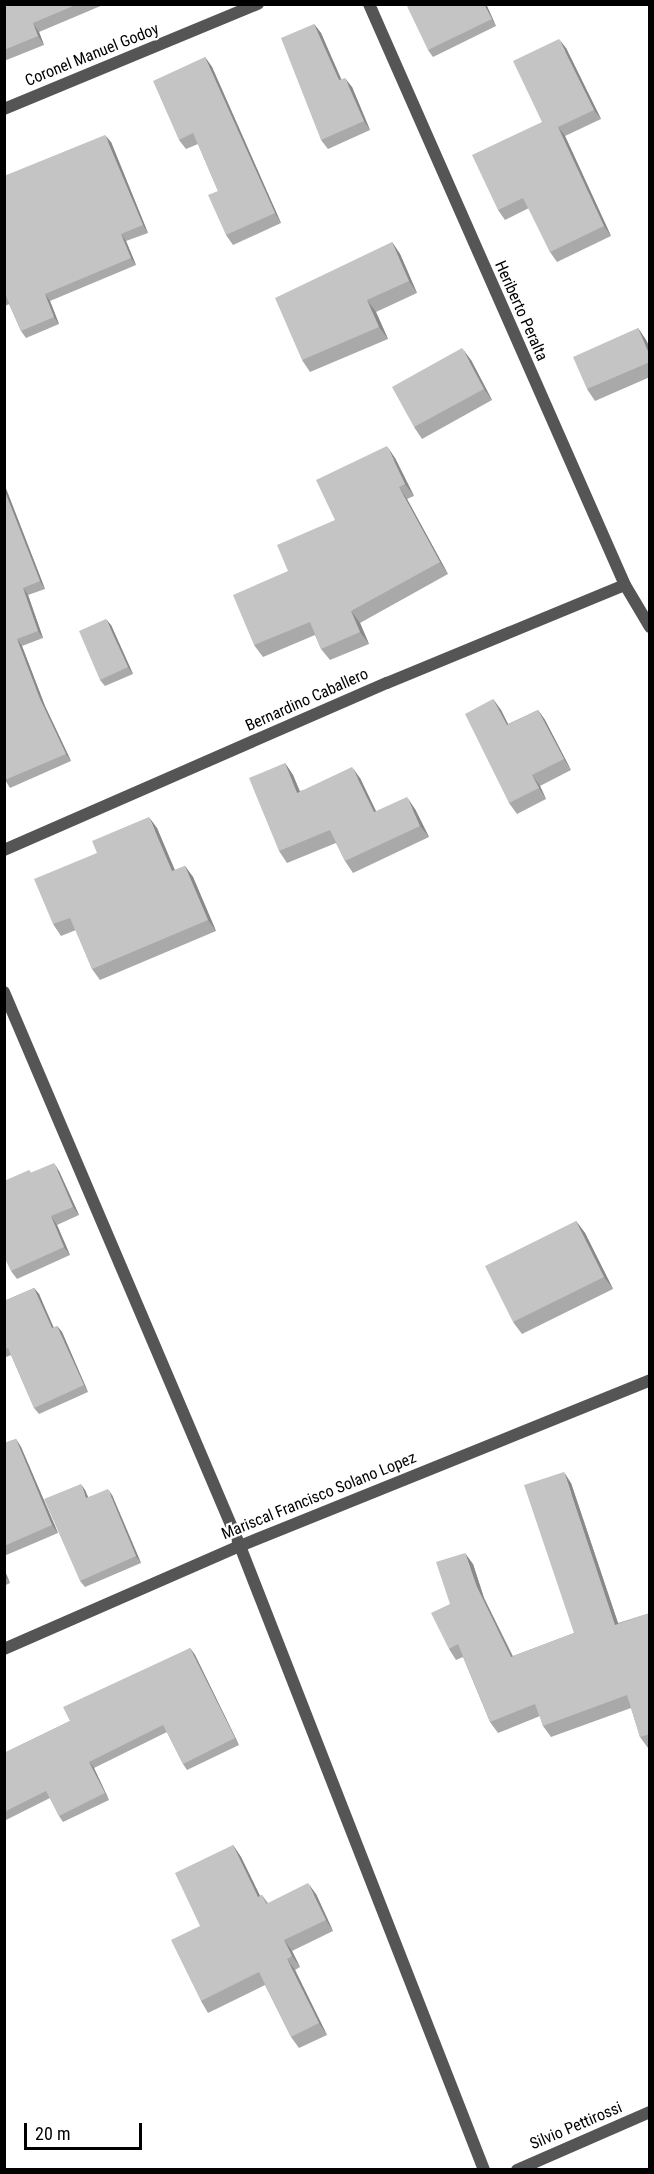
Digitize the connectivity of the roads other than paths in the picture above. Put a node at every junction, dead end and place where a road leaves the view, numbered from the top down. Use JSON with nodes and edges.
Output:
{"nodes":[{"id":1,"x":258,"y":4,"type":"edge"},
{"id":2,"x":369,"y":4,"type":"edge"},
{"id":3,"x":4,"y":109,"type":"edge"},
{"id":4,"x":625,"y":585,"type":"junction"},
{"id":5,"x":650,"y":627,"type":"edge"},
{"id":6,"x":4,"y":850,"type":"edge"},
{"id":7,"x":4,"y":992,"type":"edge"},
{"id":8,"x":650,"y":1380,"type":"edge"},
{"id":9,"x":240,"y":1546,"type":"junction"},
{"id":10,"x":4,"y":1649,"type":"edge"},
{"id":11,"x":650,"y":2112,"type":"edge"},
{"id":12,"x":484,"y":2169,"type":"edge"},
{"id":13,"x":517,"y":2169,"type":"edge"}],
"edges":[{"from":1,"to":3,"type":"street","name":"Coronel Manuel Godoy"},
{"from":2,"to":4,"type":"street","name":"Heriberto Peralta"},
{"from":4,"to":5,"type":"street","name":"Heriberto Peralta"},
{"from":4,"to":6,"type":"street","name":"Bernardino Caballero"},
{"from":7,"to":9,"type":"street"},
{"from":8,"to":9,"type":"street","name":"Mariscal Francisco Solano Lopez"},
{"from":9,"to":10,"type":"street","name":"Mariscal Francisco Solano Lopez"},
{"from":9,"to":12,"type":"street"},
{"from":11,"to":13,"type":"street","name":"Silvio Pettirossi"}]}
